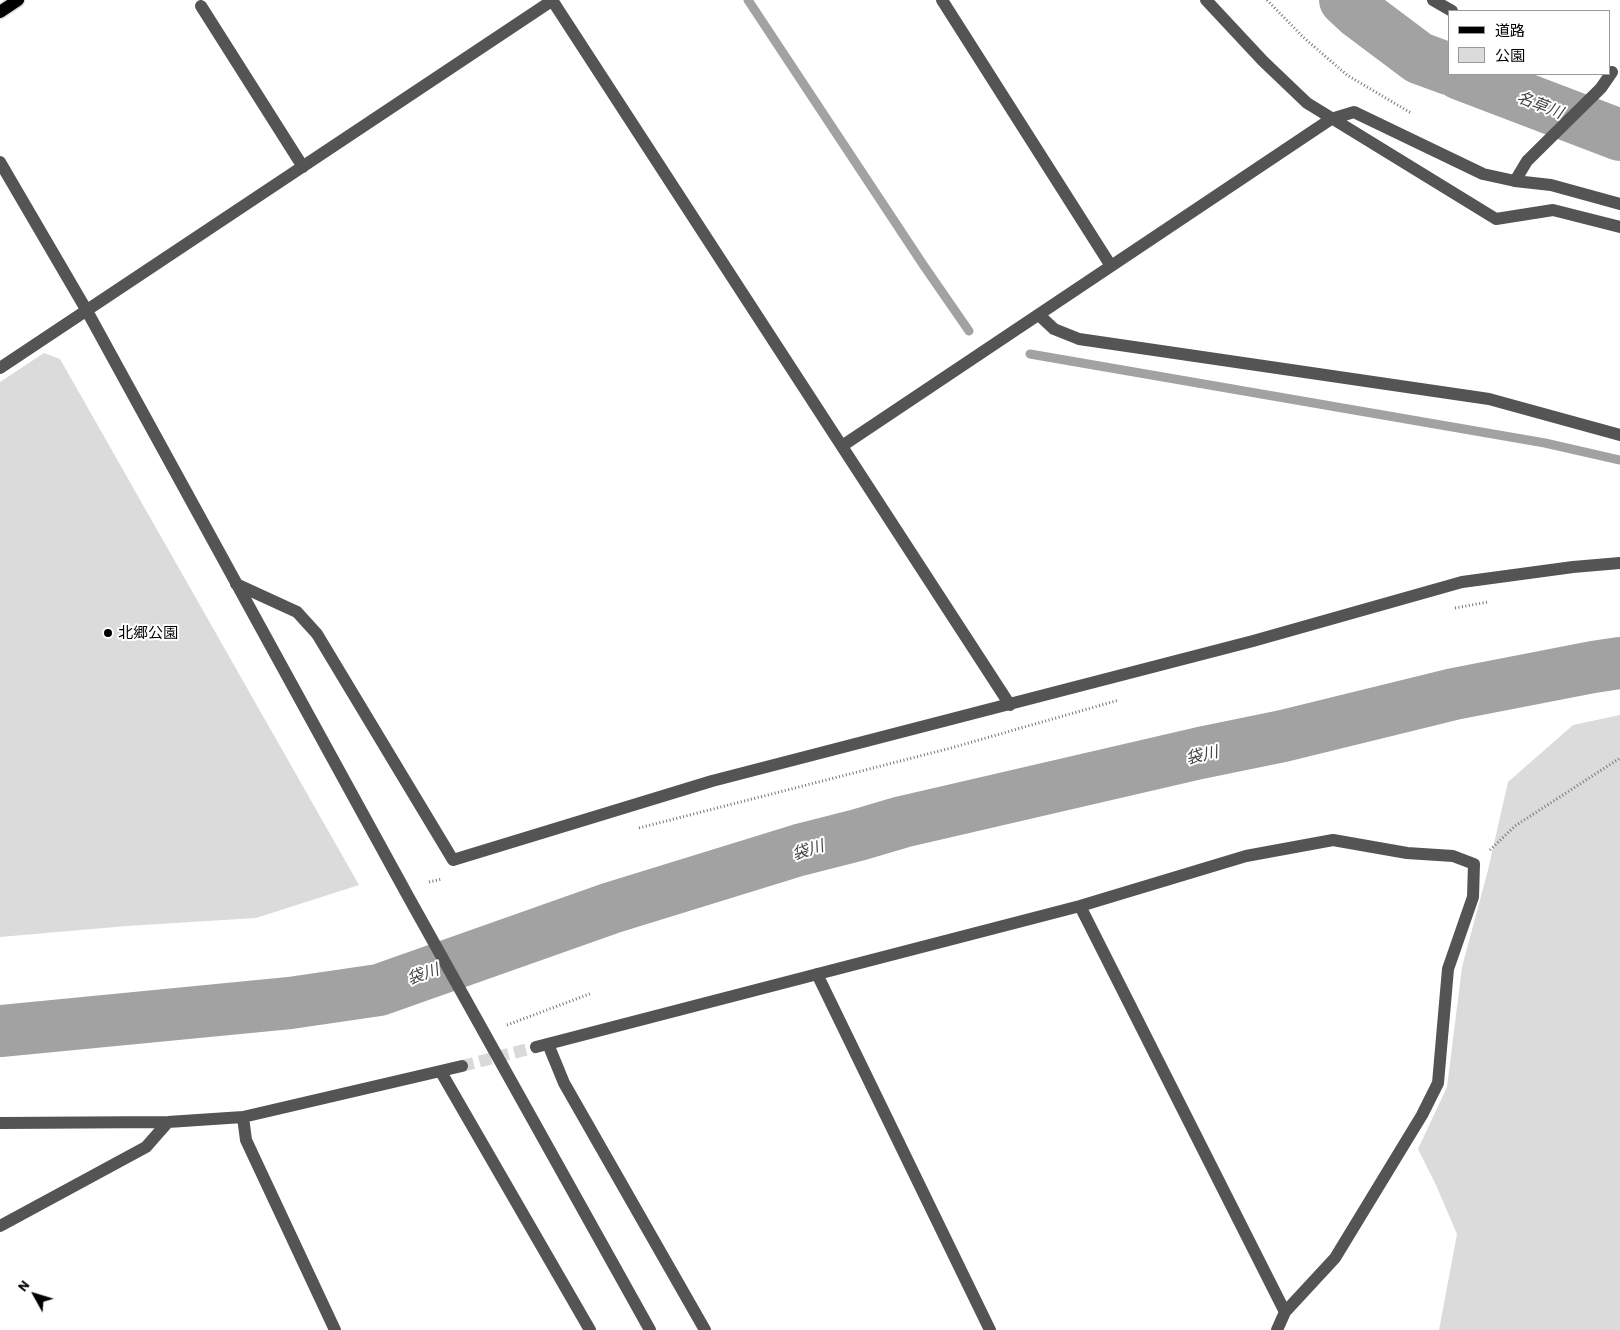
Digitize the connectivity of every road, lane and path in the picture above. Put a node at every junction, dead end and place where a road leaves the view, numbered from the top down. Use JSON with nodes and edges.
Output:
{"nodes":[{"id":1,"x":18,"y":0,"type":"edge"},
{"id":2,"x":553,"y":0,"type":"edge"},
{"id":3,"x":942,"y":0,"type":"edge"},
{"id":4,"x":1206,"y":0,"type":"edge"},
{"id":5,"x":1267,"y":0,"type":"edge"},
{"id":6,"x":1433,"y":0,"type":"edge"},
{"id":7,"x":201,"y":6,"type":"dead end"},
{"id":8,"x":1450,"y":10,"type":"edge"},
{"id":9,"x":0,"y":12,"type":"edge"},
{"id":10,"x":1614,"y":72,"type":"edge"},
{"id":11,"x":1412,"y":114,"type":"dead end"},
{"id":12,"x":1332,"y":119,"type":"junction"},
{"id":13,"x":0,"y":162,"type":"edge"},
{"id":14,"x":303,"y":167,"type":"junction"},
{"id":15,"x":1515,"y":181,"type":"junction"},
{"id":16,"x":1620,"y":204,"type":"edge"},
{"id":17,"x":1620,"y":227,"type":"edge"},
{"id":18,"x":1111,"y":266,"type":"junction"},
{"id":19,"x":87,"y":311,"type":"junction"},
{"id":20,"x":1039,"y":314,"type":"junction"},
{"id":21,"x":0,"y":368,"type":"edge"},
{"id":22,"x":1620,"y":436,"type":"edge"},
{"id":23,"x":842,"y":446,"type":"junction"},
{"id":24,"x":1620,"y":563,"type":"edge"},
{"id":25,"x":236,"y":584,"type":"junction"},
{"id":26,"x":1489,"y":602,"type":"dead end"},
{"id":27,"x":1450,"y":609,"type":"dead end"},
{"id":28,"x":1124,"y":699,"type":"dead end"},
{"id":29,"x":1010,"y":705,"type":"junction"},
{"id":30,"x":1620,"y":758,"type":"edge"},
{"id":31,"x":632,"y":830,"type":"dead end"},
{"id":32,"x":1474,"y":864,"type":"junction"},
{"id":33,"x":448,"y":877,"type":"dead end"},
{"id":34,"x":429,"y":882,"type":"dead end"},
{"id":35,"x":1080,"y":906,"type":"junction"},
{"id":36,"x":817,"y":974,"type":"junction"},
{"id":37,"x":592,"y":993,"type":"dead end"},
{"id":38,"x":507,"y":1025,"type":"dead end"},
{"id":39,"x":462,"y":1066,"type":"tunnel mouth"},
{"id":40,"x":441,"y":1072,"type":"junction"},
{"id":41,"x":243,"y":1117,"type":"junction"},
{"id":42,"x":168,"y":1122,"type":"junction"},
{"id":43,"x":0,"y":1123,"type":"edge"},
{"id":44,"x":0,"y":1226,"type":"edge"},
{"id":45,"x":1285,"y":1312,"type":"junction"},
{"id":46,"x":335,"y":1330,"type":"edge"},
{"id":47,"x":590,"y":1330,"type":"edge"},
{"id":48,"x":650,"y":1330,"type":"edge"},
{"id":49,"x":705,"y":1330,"type":"edge"},
{"id":50,"x":990,"y":1330,"type":"edge"},
{"id":51,"x":1277,"y":1330,"type":"edge"}],
"edges":[{"from":1,"to":9,"type":"main road"},
{"from":2,"to":14,"type":"street"},
{"from":2,"to":23,"type":"street"},
{"from":3,"to":18,"type":"street"},
{"from":4,"to":12,"type":"street"},
{"from":5,"to":11,"type":"path"},
{"from":6,"to":8,"type":"street"},
{"from":7,"to":14,"type":"street"},
{"from":10,"to":15,"type":"street"},
{"from":12,"to":15,"type":"street"},
{"from":12,"to":17,"type":"street"},
{"from":12,"to":18,"type":"street"},
{"from":13,"to":19,"type":"street"},
{"from":14,"to":19,"type":"street"},
{"from":15,"to":16,"type":"street"},
{"from":18,"to":20,"type":"street"},
{"from":19,"to":21,"type":"street"},
{"from":19,"to":25,"type":"street"},
{"from":20,"to":22,"type":"street"},
{"from":20,"to":23,"type":"street"},
{"from":23,"to":29,"type":"street"},
{"from":24,"to":29,"type":"street"},
{"from":25,"to":29,"type":"street"},
{"from":25,"to":48,"type":"street"},
{"from":26,"to":27,"type":"path"},
{"from":28,"to":31,"type":"path"},
{"from":30,"to":32,"type":"path"},
{"from":32,"to":35,"type":"street"},
{"from":32,"to":45,"type":"street"},
{"from":33,"to":34,"type":"path"},
{"from":35,"to":36,"type":"street"},
{"from":35,"to":45,"type":"street"},
{"from":36,"to":49,"type":"street"},
{"from":36,"to":50,"type":"street"},
{"from":37,"to":38,"type":"path"},
{"from":39,"to":40,"type":"street"},
{"from":40,"to":41,"type":"street"},
{"from":40,"to":47,"type":"street"},
{"from":41,"to":42,"type":"street"},
{"from":41,"to":46,"type":"street"},
{"from":42,"to":43,"type":"street"},
{"from":42,"to":44,"type":"street"},
{"from":45,"to":51,"type":"street"}]}
